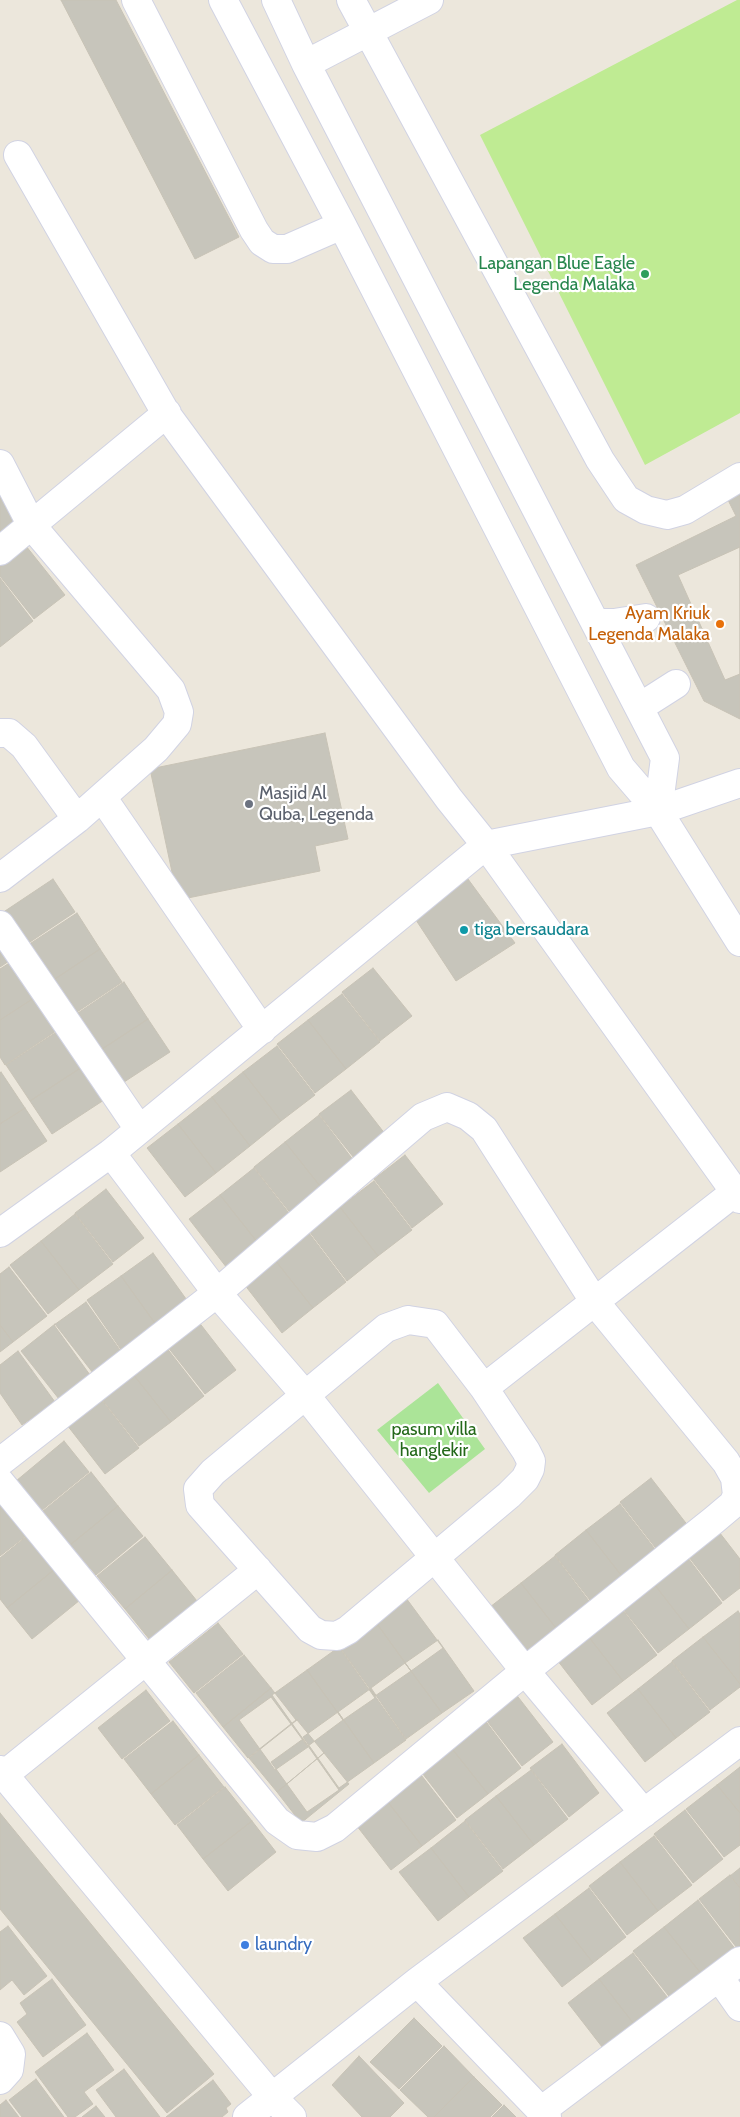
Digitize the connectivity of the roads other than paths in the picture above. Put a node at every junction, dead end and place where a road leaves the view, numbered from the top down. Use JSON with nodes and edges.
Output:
{"nodes":[{"id":1,"x":136,"y":0,"type":"edge"},
{"id":2,"x":223,"y":0,"type":"edge"},
{"id":3,"x":276,"y":0,"type":"edge"},
{"id":4,"x":351,"y":0,"type":"edge"},
{"id":5,"x":429,"y":0,"type":"edge"},
{"id":6,"x":369,"y":31,"type":"junction"},
{"id":7,"x":306,"y":64,"type":"junction"},
{"id":8,"x":18,"y":155,"type":"dead end"},
{"id":9,"x":342,"y":225,"type":"junction"},
{"id":10,"x":167,"y":414,"type":"junction"},
{"id":11,"x":0,"y":464,"type":"edge"},
{"id":12,"x":740,"y":477,"type":"edge"},
{"id":13,"x":32,"y":526,"type":"junction"},
{"id":14,"x":0,"y":551,"type":"edge"},
{"id":15,"x":646,"y":618,"type":"dead end"},
{"id":16,"x":596,"y":623,"type":"junction"},
{"id":17,"x":676,"y":684,"type":"dead end"},
{"id":18,"x":640,"y":707,"type":"junction"},
{"id":19,"x":0,"y":734,"type":"edge"},
{"id":20,"x":740,"y":783,"type":"edge"},
{"id":21,"x":102,"y":797,"type":"junction"},
{"id":22,"x":658,"y":811,"type":"junction"},
{"id":23,"x":77,"y":819,"type":"junction"},
{"id":24,"x":486,"y":845,"type":"junction"},
{"id":25,"x":0,"y":878,"type":"edge"},
{"id":26,"x":0,"y":926,"type":"edge"},
{"id":27,"x":740,"y":942,"type":"edge"},
{"id":28,"x":262,"y":1030,"type":"junction"},
{"id":29,"x":139,"y":1129,"type":"junction"},
{"id":30,"x":111,"y":1153,"type":"junction"},
{"id":31,"x":737,"y":1195,"type":"edge"},
{"id":32,"x":4,"y":1220,"type":"edge"},
{"id":33,"x":216,"y":1293,"type":"junction"},
{"id":34,"x":594,"y":1301,"type":"junction"},
{"id":35,"x":484,"y":1388,"type":"junction"},
{"id":36,"x":306,"y":1396,"type":"junction"},
{"id":37,"x":0,"y":1462,"type":"edge"},
{"id":38,"x":0,"y":1482,"type":"edge"},
{"id":39,"x":434,"y":1557,"type":"junction"},
{"id":40,"x":258,"y":1570,"type":"junction"},
{"id":41,"x":146,"y":1662,"type":"junction"},
{"id":42,"x":525,"y":1671,"type":"junction"},
{"id":43,"x":740,"y":1741,"type":"edge"},
{"id":44,"x":1,"y":1774,"type":"edge"},
{"id":45,"x":644,"y":1813,"type":"junction"},
{"id":46,"x":740,"y":1961,"type":"edge"},
{"id":47,"x":719,"y":1977,"type":"junction"},
{"id":48,"x":416,"y":1982,"type":"junction"},
{"id":49,"x":740,"y":2007,"type":"edge"},
{"id":50,"x":0,"y":2036,"type":"edge"},
{"id":51,"x":0,"y":2080,"type":"edge"},
{"id":52,"x":273,"y":2098,"type":"junction"},
{"id":53,"x":544,"y":2114,"type":"edge"},
{"id":54,"x":247,"y":2117,"type":"edge"},
{"id":55,"x":292,"y":2117,"type":"edge"}],
"edges":[{"from":1,"to":9,"type":"street"},
{"from":2,"to":9,"type":"street"},
{"from":3,"to":7,"type":"street"},
{"from":4,"to":6,"type":"street"},
{"from":5,"to":6,"type":"street"},
{"from":6,"to":7,"type":"street"},
{"from":6,"to":12,"type":"street"},
{"from":7,"to":16,"type":"street"},
{"from":8,"to":10,"type":"street"},
{"from":9,"to":22,"type":"street"},
{"from":10,"to":13,"type":"street"},
{"from":10,"to":24,"type":"street"},
{"from":11,"to":13,"type":"street"},
{"from":13,"to":14,"type":"street"},
{"from":13,"to":21,"type":"street"},
{"from":15,"to":16,"type":"street"},
{"from":16,"to":18,"type":"street"},
{"from":17,"to":18,"type":"street"},
{"from":18,"to":22,"type":"street"},
{"from":19,"to":23,"type":"street"},
{"from":20,"to":22,"type":"street"},
{"from":21,"to":23,"type":"street"},
{"from":21,"to":28,"type":"street"},
{"from":22,"to":24,"type":"street"},
{"from":22,"to":27,"type":"street"},
{"from":23,"to":25,"type":"street"},
{"from":24,"to":28,"type":"street"},
{"from":24,"to":31,"type":"street"},
{"from":26,"to":29,"type":"street"},
{"from":28,"to":29,"type":"street"},
{"from":29,"to":30,"type":"street"},
{"from":30,"to":32,"type":"street"},
{"from":30,"to":33,"type":"street"},
{"from":31,"to":34,"type":"street"},
{"from":33,"to":34,"type":"street"},
{"from":33,"to":36,"type":"street"},
{"from":33,"to":37,"type":"street"},
{"from":34,"to":35,"type":"street"},
{"from":34,"to":42,"type":"street"},
{"from":35,"to":36,"type":"street"},
{"from":35,"to":39,"type":"street"},
{"from":36,"to":39,"type":"street"},
{"from":36,"to":40,"type":"street"},
{"from":38,"to":41,"type":"street"},
{"from":39,"to":40,"type":"street"},
{"from":39,"to":42,"type":"street"},
{"from":40,"to":41,"type":"street"},
{"from":41,"to":42,"type":"street"},
{"from":41,"to":44,"type":"street"},
{"from":42,"to":45,"type":"street"},
{"from":43,"to":45,"type":"street"},
{"from":44,"to":52,"type":"street"},
{"from":45,"to":48,"type":"street"},
{"from":46,"to":47,"type":"street"},
{"from":47,"to":49,"type":"street"},
{"from":47,"to":53,"type":"street"},
{"from":48,"to":52,"type":"street"},
{"from":48,"to":53,"type":"street"},
{"from":50,"to":51,"type":"street"},
{"from":52,"to":54,"type":"street"},
{"from":52,"to":55,"type":"street"}]}
